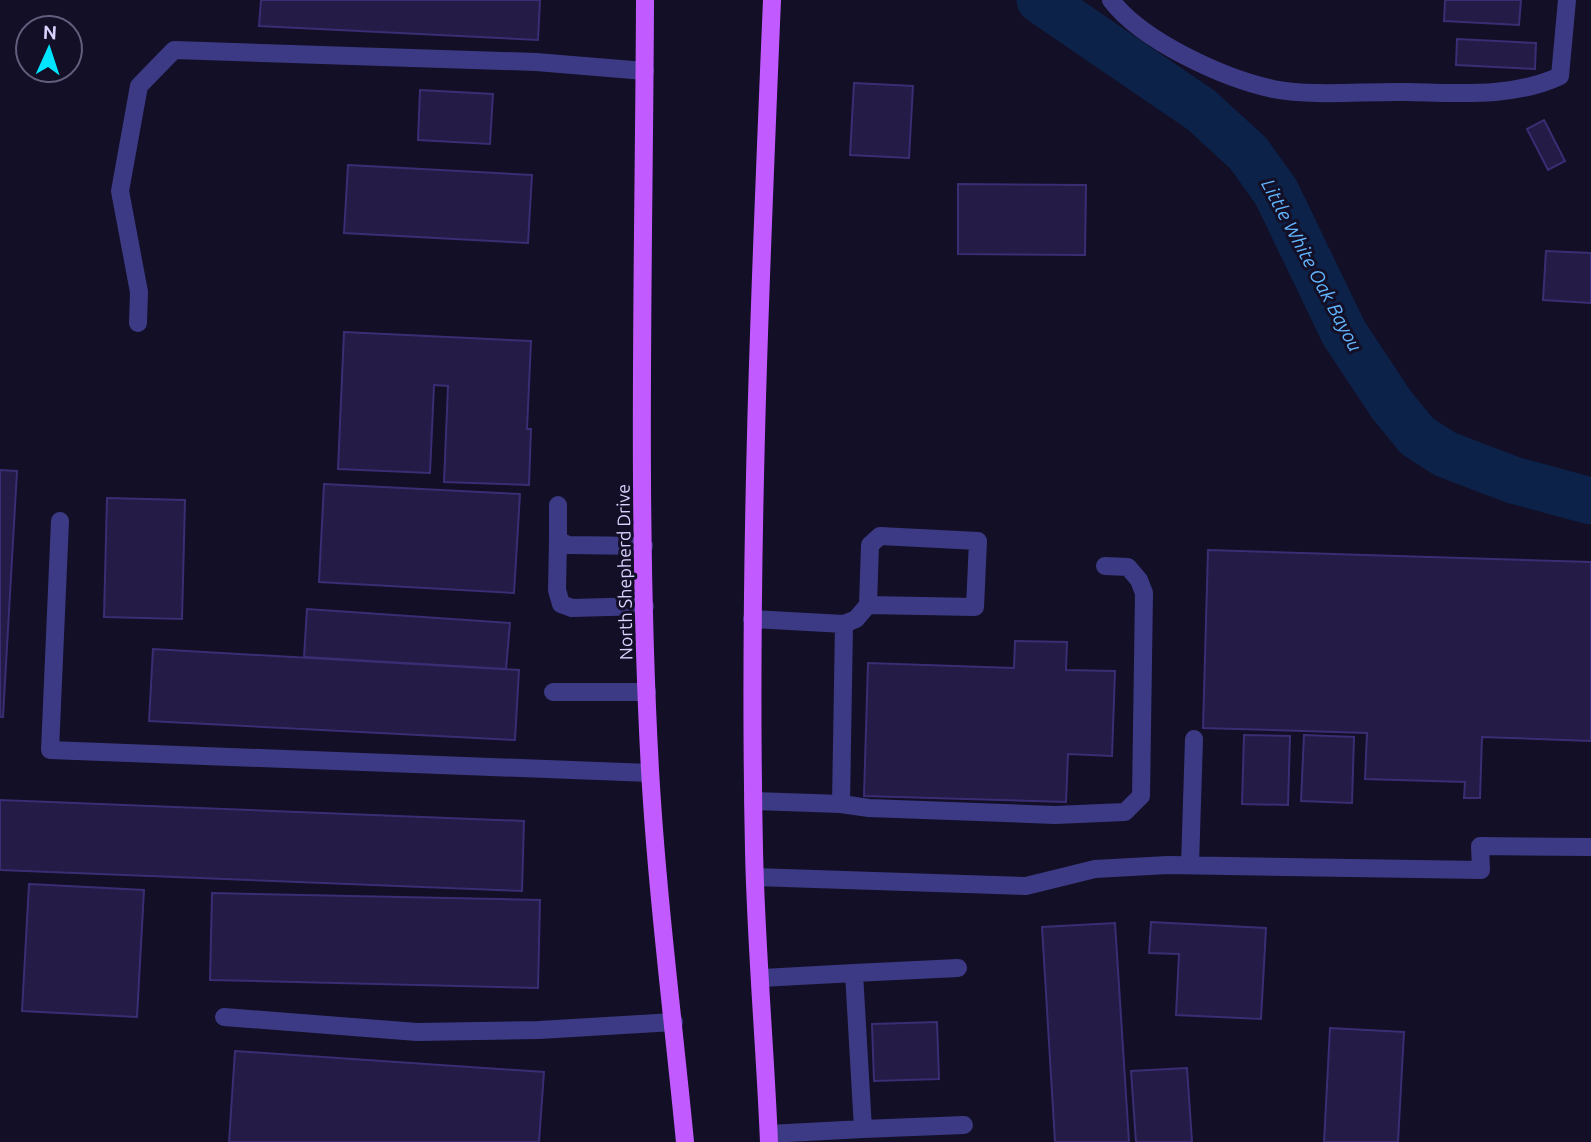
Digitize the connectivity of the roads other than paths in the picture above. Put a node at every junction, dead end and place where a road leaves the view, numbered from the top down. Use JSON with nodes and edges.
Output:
{"nodes":[{"id":1,"x":645,"y":0,"type":"edge"},
{"id":2,"x":772,"y":0,"type":"edge"},
{"id":3,"x":1111,"y":0,"type":"edge"},
{"id":4,"x":1567,"y":0,"type":"edge"},
{"id":5,"x":645,"y":71,"type":"junction"},
{"id":6,"x":138,"y":323,"type":"dead end"},
{"id":7,"x":558,"y":505,"type":"dead end"},
{"id":8,"x":60,"y":520,"type":"dead end"},
{"id":9,"x":558,"y":540,"type":"junction"},
{"id":10,"x":644,"y":546,"type":"junction"},
{"id":11,"x":1105,"y":566,"type":"dead end"},
{"id":12,"x":868,"y":605,"type":"junction"},
{"id":13,"x":645,"y":606,"type":"junction"},
{"id":14,"x":752,"y":619,"type":"junction"},
{"id":15,"x":844,"y":624,"type":"junction"},
{"id":16,"x":553,"y":692,"type":"dead end"},
{"id":17,"x":647,"y":692,"type":"junction"},
{"id":18,"x":1194,"y":739,"type":"dead end"},
{"id":19,"x":650,"y":773,"type":"junction"},
{"id":20,"x":753,"y":801,"type":"junction"},
{"id":21,"x":841,"y":804,"type":"junction"},
{"id":22,"x":1591,"y":847,"type":"edge"},
{"id":23,"x":1190,"y":865,"type":"junction"},
{"id":24,"x":755,"y":877,"type":"junction"},
{"id":25,"x":958,"y":968,"type":"dead end"},
{"id":26,"x":854,"y":972,"type":"junction"},
{"id":27,"x":761,"y":978,"type":"junction"},
{"id":28,"x":225,"y":1017,"type":"dead end"},
{"id":29,"x":674,"y":1022,"type":"junction"},
{"id":30,"x":964,"y":1125,"type":"dead end"},
{"id":31,"x":863,"y":1129,"type":"junction"},
{"id":32,"x":769,"y":1138,"type":"edge"},
{"id":33,"x":685,"y":1142,"type":"edge"}],
"edges":[{"from":1,"to":5,"type":"main road","name":"North Shepherd Drive"},
{"from":2,"to":14,"type":"main road"},
{"from":3,"to":4,"type":"lane"},
{"from":5,"to":6,"type":"lane"},
{"from":5,"to":10,"type":"main road","name":"North Shepherd Drive"},
{"from":7,"to":9,"type":"lane"},
{"from":8,"to":19,"type":"lane"},
{"from":9,"to":10,"type":"lane"},
{"from":9,"to":13,"type":"lane"},
{"from":10,"to":13,"type":"main road","name":"North Shepherd Drive"},
{"from":11,"to":21,"type":"lane"},
{"from":12,"to":12,"type":"lane"},
{"from":12,"to":15,"type":"lane"},
{"from":13,"to":17,"type":"main road","name":"North Shepherd Drive"},
{"from":14,"to":15,"type":"lane"},
{"from":14,"to":20,"type":"main road"},
{"from":15,"to":21,"type":"lane"},
{"from":16,"to":17,"type":"lane"},
{"from":17,"to":19,"type":"main road","name":"North Shepherd Drive"},
{"from":18,"to":23,"type":"lane"},
{"from":19,"to":29,"type":"main road","name":"North Shepherd Drive"},
{"from":20,"to":21,"type":"lane"},
{"from":20,"to":24,"type":"main road"},
{"from":22,"to":23,"type":"lane"},
{"from":23,"to":24,"type":"lane"},
{"from":24,"to":27,"type":"main road"},
{"from":25,"to":26,"type":"lane"},
{"from":26,"to":27,"type":"lane"},
{"from":26,"to":31,"type":"lane"},
{"from":27,"to":32,"type":"main road"},
{"from":28,"to":29,"type":"lane"},
{"from":29,"to":33,"type":"main road","name":"North Shepherd Drive"},
{"from":30,"to":31,"type":"lane"},
{"from":31,"to":32,"type":"lane"}]}
